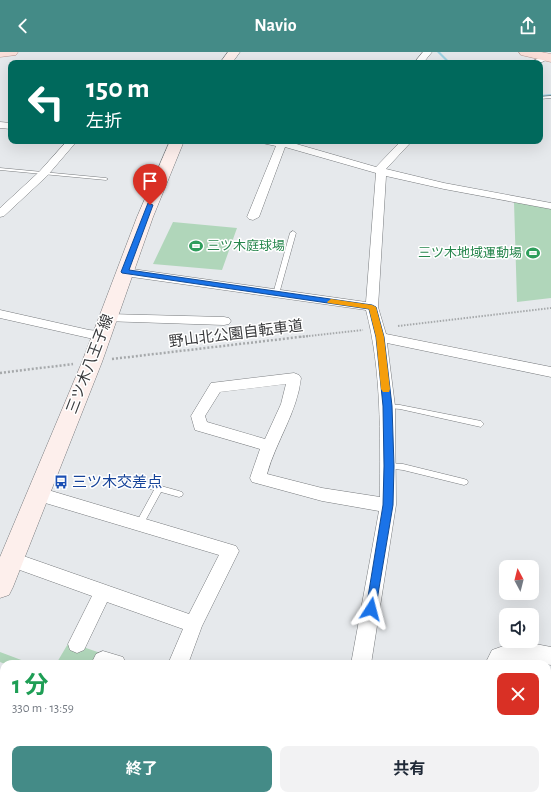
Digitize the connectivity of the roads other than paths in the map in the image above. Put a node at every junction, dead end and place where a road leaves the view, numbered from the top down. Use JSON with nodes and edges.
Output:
{"nodes":[{"id":1,"x":0,"y":52,"type":"edge"},
{"id":2,"x":12,"y":52,"type":"edge"},
{"id":3,"x":428,"y":52,"type":"edge"},
{"id":4,"x":525,"y":52,"type":"edge"},
{"id":5,"x":548,"y":57,"type":"edge"},
{"id":6,"x":421,"y":60,"type":"edge"},
{"id":7,"x":69,"y":144,"type":"edge"},
{"id":8,"x":176,"y":144,"type":"edge"},
{"id":9,"x":282,"y":144,"type":"edge"},
{"id":10,"x":286,"y":144,"type":"edge"},
{"id":11,"x":404,"y":144,"type":"edge"},
{"id":12,"x":0,"y":169,"type":"edge"},
{"id":13,"x":381,"y":171,"type":"junction"},
{"id":14,"x":44,"y":174,"type":"junction"},
{"id":15,"x":106,"y":179,"type":"dead end"},
{"id":16,"x":551,"y":206,"type":"edge"},
{"id":17,"x":0,"y":214,"type":"edge"},
{"id":18,"x":253,"y":216,"type":"dead end"},
{"id":19,"x":293,"y":233,"type":"dead end"},
{"id":20,"x":125,"y":272,"type":"junction"},
{"id":21,"x":276,"y":294,"type":"junction"},
{"id":22,"x":372,"y":307,"type":"junction"},
{"id":23,"x":0,"y":314,"type":"edge"},
{"id":24,"x":224,"y":322,"type":"dead end"},
{"id":25,"x":105,"y":326,"type":"junction"},
{"id":26,"x":380,"y":337,"type":"junction"},
{"id":27,"x":551,"y":372,"type":"edge"},
{"id":28,"x":388,"y":406,"type":"junction"},
{"id":29,"x":481,"y":424,"type":"dead end"},
{"id":30,"x":268,"y":446,"type":"junction"},
{"id":31,"x":389,"y":466,"type":"junction"},
{"id":32,"x":464,"y":482,"type":"dead end"},
{"id":33,"x":143,"y":484,"type":"dead end"},
{"id":34,"x":159,"y":489,"type":"junction"},
{"id":35,"x":38,"y":494,"type":"junction"},
{"id":36,"x":179,"y":494,"type":"dead end"},
{"id":37,"x":388,"y":505,"type":"junction"},
{"id":38,"x":140,"y":523,"type":"junction"},
{"id":39,"x":12,"y":560,"type":"junction"},
{"id":40,"x":0,"y":587,"type":"edge"},
{"id":41,"x":103,"y":592,"type":"junction"},
{"id":42,"x":194,"y":624,"type":"junction"},
{"id":43,"x":77,"y":644,"type":"dead end"},
{"id":44,"x":551,"y":656,"type":"edge"},
{"id":45,"x":180,"y":660,"type":"edge"},
{"id":46,"x":362,"y":660,"type":"edge"},
{"id":47,"x":497,"y":660,"type":"edge"}],
"edges":[{"from":1,"to":2,"type":"main road"},
{"from":3,"to":6,"type":"street"},
{"from":4,"to":5,"type":"main road"},
{"from":7,"to":14,"type":"street"},
{"from":8,"to":20,"type":"main road","name":"三ツ木八王子線"},
{"from":9,"to":18,"type":"street"},
{"from":10,"to":13,"type":"street"},
{"from":11,"to":13,"type":"street"},
{"from":12,"to":14,"type":"lane"},
{"from":13,"to":16,"type":"street"},
{"from":13,"to":22,"type":"street"},
{"from":14,"to":15,"type":"lane"},
{"from":14,"to":17,"type":"street"},
{"from":19,"to":21,"type":"lane"},
{"from":20,"to":21,"type":"street"},
{"from":20,"to":25,"type":"main road","name":"三ツ木八王子線"},
{"from":21,"to":22,"type":"street"},
{"from":22,"to":26,"type":"street"},
{"from":23,"to":25,"type":"street"},
{"from":24,"to":25,"type":"street"},
{"from":25,"to":35,"type":"main road","name":"三ツ木八王子線"},
{"from":26,"to":27,"type":"street"},
{"from":26,"to":28,"type":"street"},
{"from":28,"to":29,"type":"lane"},
{"from":28,"to":31,"type":"street"},
{"from":30,"to":30,"type":"street"},
{"from":30,"to":37,"type":"street"},
{"from":31,"to":32,"type":"lane"},
{"from":31,"to":37,"type":"street"},
{"from":33,"to":34,"type":"lane"},
{"from":34,"to":36,"type":"lane"},
{"from":34,"to":38,"type":"lane"},
{"from":35,"to":38,"type":"street"},
{"from":35,"to":39,"type":"main road","name":"三ツ木八王子線"},
{"from":37,"to":46,"type":"street"},
{"from":38,"to":42,"type":"street"},
{"from":39,"to":40,"type":"main road","name":"三ツ木八王子線"},
{"from":39,"to":41,"type":"street"},
{"from":41,"to":42,"type":"street"},
{"from":41,"to":43,"type":"street"},
{"from":42,"to":45,"type":"street"},
{"from":44,"to":47,"type":"street"}]}
